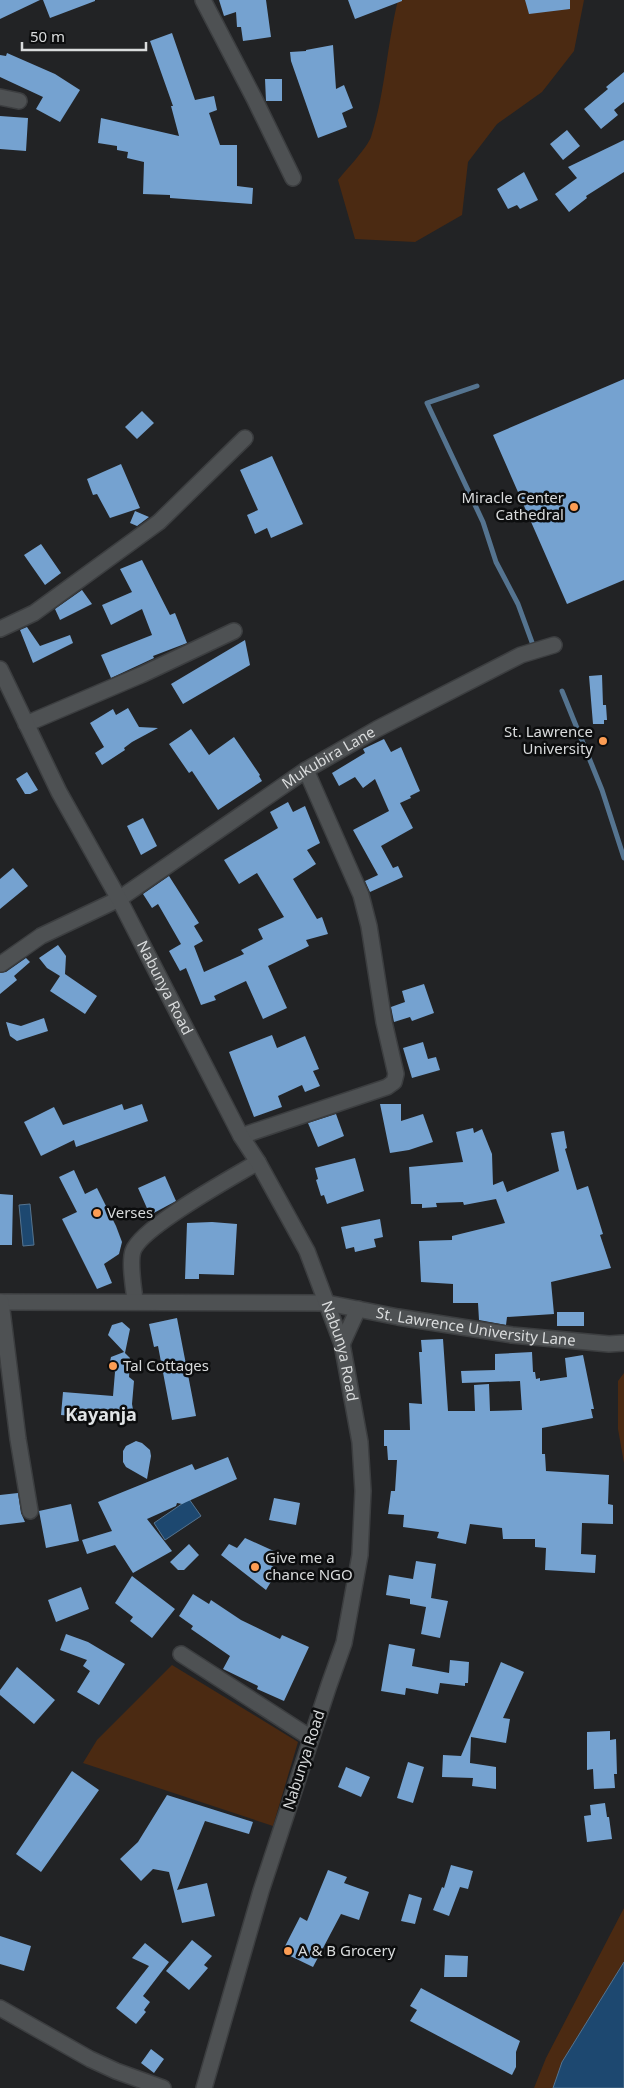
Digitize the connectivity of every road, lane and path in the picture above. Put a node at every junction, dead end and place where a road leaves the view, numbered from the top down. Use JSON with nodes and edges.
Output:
{"nodes":[{"id":1,"x":203,"y":0,"type":"edge"},
{"id":2,"x":0,"y":96,"type":"edge"},
{"id":3,"x":19,"y":101,"type":"dead end"},
{"id":4,"x":293,"y":178,"type":"dead end"},
{"id":5,"x":245,"y":438,"type":"dead end"},
{"id":6,"x":0,"y":629,"type":"edge"},
{"id":7,"x":234,"y":631,"type":"dead end"},
{"id":8,"x":554,"y":645,"type":"dead end"},
{"id":9,"x":0,"y":669,"type":"edge"},
{"id":10,"x":26,"y":724,"type":"junction"},
{"id":11,"x":306,"y":770,"type":"junction"},
{"id":12,"x":119,"y":899,"type":"junction"},
{"id":13,"x":1,"y":964,"type":"edge"},
{"id":14,"x":241,"y":1136,"type":"junction"},
{"id":15,"x":258,"y":1162,"type":"junction"},
{"id":16,"x":134,"y":1301,"type":"junction"},
{"id":17,"x":1,"y":1302,"type":"edge"},
{"id":18,"x":327,"y":1303,"type":"junction"},
{"id":19,"x":358,"y":1309,"type":"junction"},
{"id":20,"x":342,"y":1344,"type":"junction"},
{"id":21,"x":624,"y":1344,"type":"edge"},
{"id":22,"x":30,"y":1511,"type":"dead end"},
{"id":23,"x":182,"y":1654,"type":"dead end"},
{"id":24,"x":311,"y":1738,"type":"junction"},
{"id":25,"x":0,"y":2008,"type":"edge"},
{"id":26,"x":164,"y":2088,"type":"edge"},
{"id":27,"x":204,"y":2088,"type":"edge"}],
"edges":[{"from":1,"to":4,"type":"street"},
{"from":2,"to":3,"type":"street"},
{"from":5,"to":6,"type":"street"},
{"from":7,"to":10,"type":"street"},
{"from":8,"to":11,"type":"street","name":"Mukubira Lane"},
{"from":9,"to":10,"type":"street","name":"Nabunya Road"},
{"from":10,"to":12,"type":"street","name":"Nabunya Road"},
{"from":11,"to":12,"type":"street","name":"Mukubira Lane"},
{"from":11,"to":14,"type":"street"},
{"from":12,"to":13,"type":"street","name":"Mukubira Lane"},
{"from":12,"to":14,"type":"street","name":"Nabunya Road"},
{"from":14,"to":15,"type":"street","name":"Nabunya Road"},
{"from":15,"to":16,"type":"street"},
{"from":15,"to":18,"type":"street","name":"Nabunya Road"},
{"from":16,"to":17,"type":"street","name":"St. Lawrence University Lane"},
{"from":16,"to":18,"type":"street","name":"St. Lawrence University Lane"},
{"from":17,"to":22,"type":"street"},
{"from":18,"to":19,"type":"street","name":"St. Lawrence University Lane"},
{"from":18,"to":20,"type":"street","name":"Nabunya Road"},
{"from":19,"to":20,"type":"street"},
{"from":19,"to":21,"type":"street","name":"St. Lawrence University Lane"},
{"from":20,"to":24,"type":"street","name":"Nabunya Road"},
{"from":23,"to":24,"type":"street"},
{"from":24,"to":27,"type":"street","name":"Nabunya Road"},
{"from":25,"to":26,"type":"street"}]}
